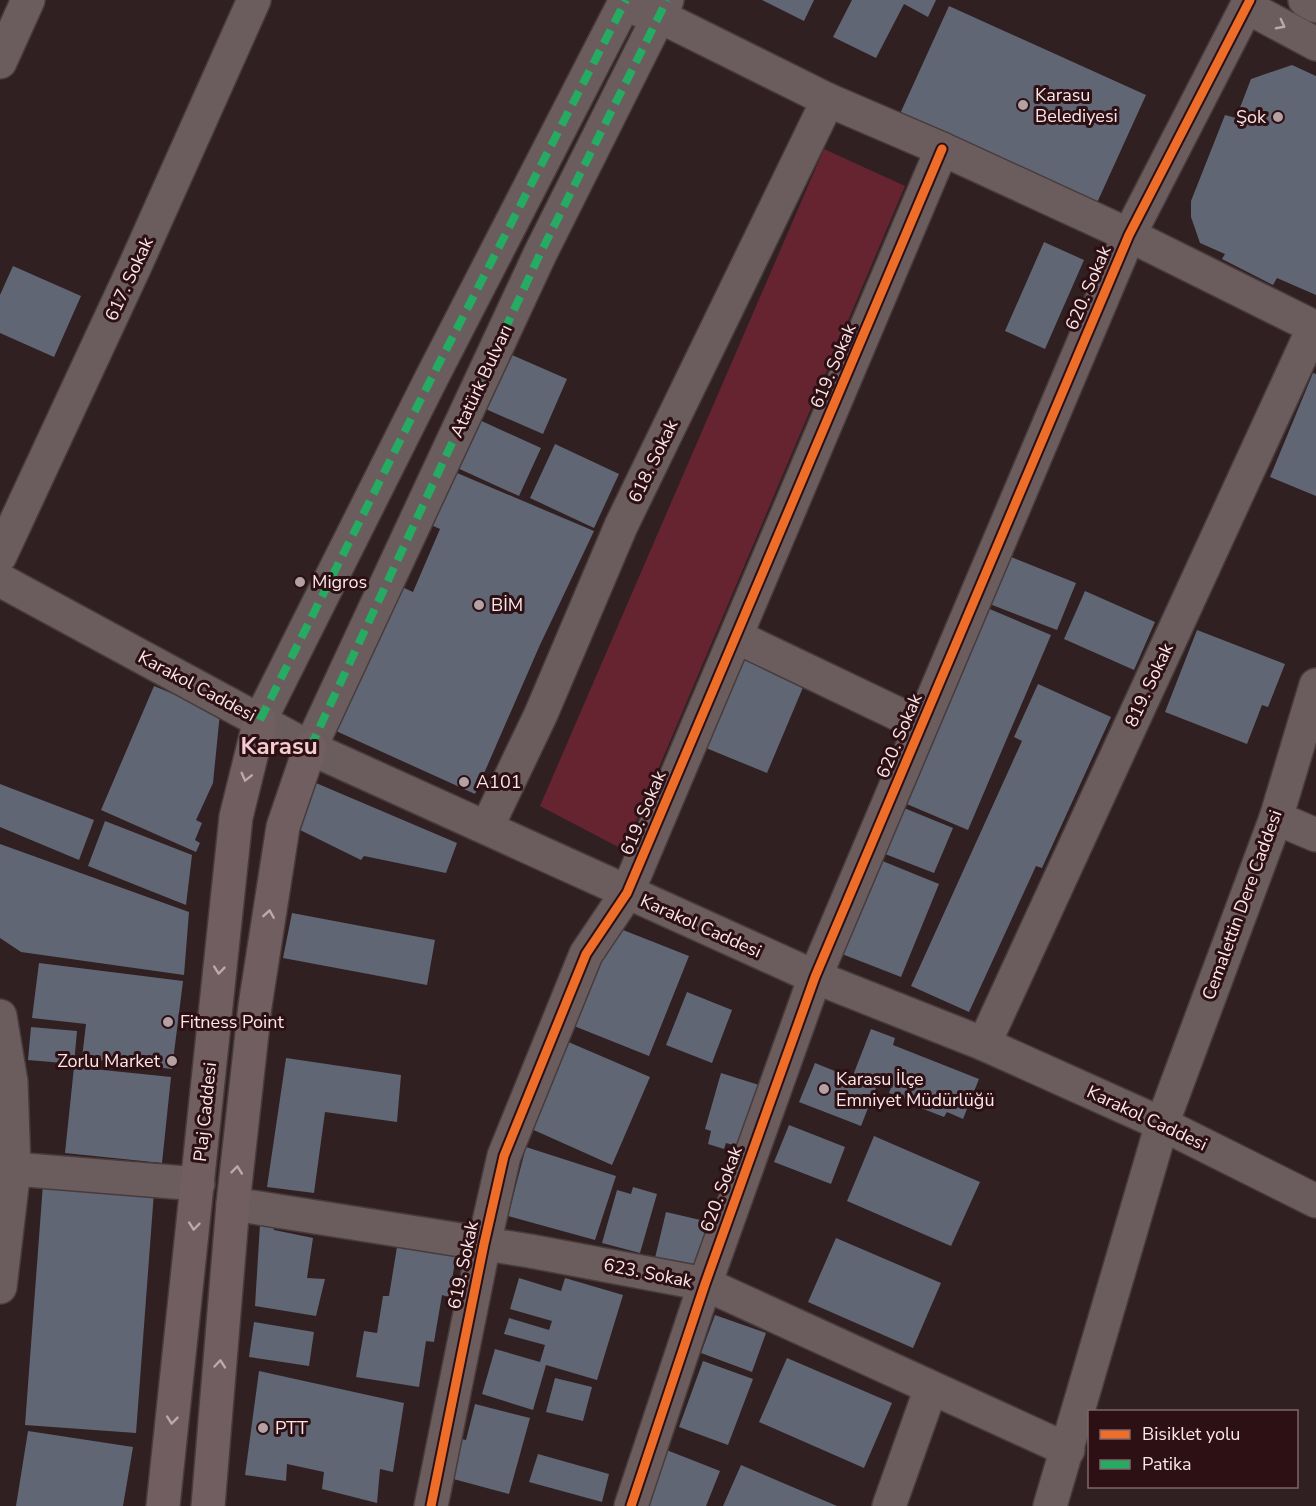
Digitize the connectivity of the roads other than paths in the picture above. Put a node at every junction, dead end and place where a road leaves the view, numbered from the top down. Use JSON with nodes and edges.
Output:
{"nodes":[{"id":1,"x":28,"y":0,"type":"edge"},
{"id":2,"x":254,"y":0,"type":"edge"},
{"id":3,"x":1305,"y":0,"type":"edge"},
{"id":4,"x":620,"y":2,"type":"edge"},
{"id":5,"x":1248,"y":3,"type":"edge"},
{"id":6,"x":1316,"y":6,"type":"edge"},
{"id":7,"x":663,"y":8,"type":"edge"},
{"id":8,"x":1316,"y":44,"type":"edge"},
{"id":9,"x":0,"y":62,"type":"edge"},
{"id":10,"x":828,"y":100,"type":"junction"},
{"id":11,"x":942,"y":149,"type":"junction"},
{"id":12,"x":1128,"y":235,"type":"junction"},
{"id":13,"x":1315,"y":327,"type":"edge"},
{"id":14,"x":0,"y":556,"type":"edge"},
{"id":15,"x":0,"y":580,"type":"edge"},
{"id":16,"x":737,"y":637,"type":"junction"},
{"id":17,"x":1316,"y":685,"type":"edge"},
{"id":18,"x":260,"y":720,"type":"junction"},
{"id":19,"x":921,"y":725,"type":"junction"},
{"id":20,"x":310,"y":748,"type":"junction"},
{"id":21,"x":1276,"y":818,"type":"junction"},
{"id":22,"x":487,"y":827,"type":"junction"},
{"id":23,"x":1316,"y":835,"type":"edge"},
{"id":24,"x":627,"y":893,"type":"junction"},
{"id":25,"x":815,"y":977,"type":"junction"},
{"id":26,"x":0,"y":1016,"type":"edge"},
{"id":27,"x":984,"y":1044,"type":"junction"},
{"id":28,"x":1162,"y":1124,"type":"junction"},
{"id":29,"x":14,"y":1169,"type":"junction"},
{"id":30,"x":198,"y":1184,"type":"junction"},
{"id":31,"x":1316,"y":1201,"type":"edge"},
{"id":32,"x":233,"y":1204,"type":"junction"},
{"id":33,"x":484,"y":1244,"type":"junction"},
{"id":34,"x":705,"y":1284,"type":"junction"},
{"id":35,"x":0,"y":1287,"type":"edge"},
{"id":36,"x":932,"y":1388,"type":"junction"},
{"id":37,"x":1068,"y":1450,"type":"junction"},
{"id":38,"x":162,"y":1506,"type":"edge"},
{"id":39,"x":208,"y":1506,"type":"edge"},
{"id":40,"x":431,"y":1506,"type":"edge"},
{"id":41,"x":631,"y":1506,"type":"edge"},
{"id":42,"x":889,"y":1506,"type":"edge"},
{"id":43,"x":1050,"y":1506,"type":"edge"}],
"edges":[{"from":1,"to":9,"type":"street"},
{"from":2,"to":14,"type":"street","name":"617. Sokak"},
{"from":3,"to":6,"type":"street"},
{"from":4,"to":7,"type":"street"},
{"from":4,"to":18,"type":"street"},
{"from":5,"to":8,"type":"street","one_way":true},
{"from":5,"to":12,"type":"street","name":"620. Sokak"},
{"from":7,"to":10,"type":"street"},
{"from":7,"to":20,"type":"street","name":"Atatürk Bulvarı"},
{"from":10,"to":11,"type":"street"},
{"from":10,"to":22,"type":"street","name":"618. Sokak"},
{"from":11,"to":12,"type":"street"},
{"from":11,"to":16,"type":"street","name":"619. Sokak"},
{"from":12,"to":13,"type":"street"},
{"from":12,"to":19,"type":"street","name":"620. Sokak"},
{"from":13,"to":27,"type":"street","name":"819. Sokak"},
{"from":15,"to":18,"type":"street","name":"Karakol Caddesi"},
{"from":16,"to":19,"type":"street"},
{"from":16,"to":24,"type":"street","name":"619. Sokak"},
{"from":17,"to":21,"type":"street","name":"Cemalettin Dere Caddesi"},
{"from":18,"to":20,"type":"street","name":"Karakol Caddesi"},
{"from":18,"to":30,"type":"main road","name":"Plaj Caddesi","one_way":true},
{"from":19,"to":25,"type":"street","name":"620. Sokak"},
{"from":20,"to":22,"type":"street","name":"Karakol Caddesi"},
{"from":32,"to":20,"type":"main road","one_way":true},
{"from":21,"to":23,"type":"street"},
{"from":21,"to":28,"type":"street","name":"Cemalettin Dere Caddesi"},
{"from":22,"to":24,"type":"street","name":"Karakol Caddesi"},
{"from":24,"to":25,"type":"street","name":"Karakol Caddesi"},
{"from":24,"to":33,"type":"street","name":"619. Sokak"},
{"from":25,"to":27,"type":"street","name":"Karakol Caddesi"},
{"from":25,"to":34,"type":"street","name":"620. Sokak"},
{"from":26,"to":29,"type":"street"},
{"from":27,"to":28,"type":"street","name":"Karakol Caddesi"},
{"from":28,"to":31,"type":"street","name":"Karakol Caddesi"},
{"from":28,"to":37,"type":"street","name":"Cemalettin Dere Caddesi"},
{"from":29,"to":30,"type":"street"},
{"from":29,"to":35,"type":"street"},
{"from":30,"to":38,"type":"main road","name":"Plaj Caddesi","one_way":true},
{"from":32,"to":33,"type":"street","name":"623. Sokak"},
{"from":39,"to":32,"type":"main road","one_way":true},
{"from":33,"to":34,"type":"street","name":"623. Sokak"},
{"from":33,"to":40,"type":"street","name":"619. Sokak"},
{"from":34,"to":36,"type":"street","name":"623. Sokak"},
{"from":34,"to":41,"type":"street","name":"620. Sokak"},
{"from":36,"to":37,"type":"street","name":"623. Sokak"},
{"from":36,"to":42,"type":"street"},
{"from":37,"to":43,"type":"street","name":"Cemalettin Dere Caddesi"}]}
